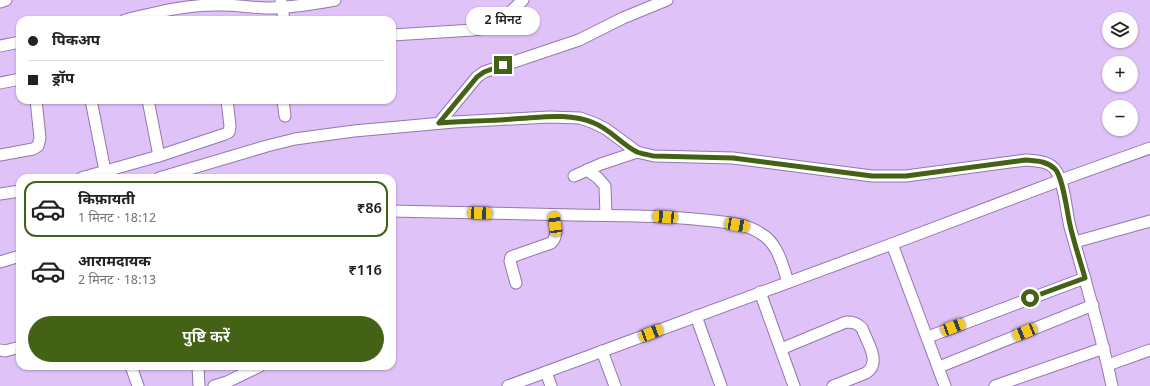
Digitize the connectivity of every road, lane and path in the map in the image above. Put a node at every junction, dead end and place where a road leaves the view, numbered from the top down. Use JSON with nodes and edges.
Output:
{"nodes":[{"id":1,"x":6,"y":0,"type":"edge"},
{"id":2,"x":335,"y":0,"type":"edge"},
{"id":3,"x":523,"y":0,"type":"edge"},
{"id":4,"x":666,"y":0,"type":"edge"},
{"id":5,"x":0,"y":2,"type":"edge"},
{"id":6,"x":221,"y":2,"type":"edge"},
{"id":7,"x":165,"y":5,"type":"edge"},
{"id":8,"x":282,"y":11,"type":"edge"},
{"id":9,"x":136,"y":16,"type":"edge"},
{"id":10,"x":396,"y":36,"type":"edge"},
{"id":11,"x":16,"y":43,"type":"edge"},
{"id":12,"x":0,"y":46,"type":"edge"},
{"id":13,"x":16,"y":79,"type":"edge"},
{"id":14,"x":0,"y":83,"type":"edge"},
{"id":15,"x":36,"y":104,"type":"edge"},
{"id":16,"x":92,"y":104,"type":"edge"},
{"id":17,"x":152,"y":104,"type":"edge"},
{"id":18,"x":227,"y":104,"type":"edge"},
{"id":19,"x":284,"y":104,"type":"edge"},
{"id":20,"x":285,"y":116,"type":"dead end"},
{"id":21,"x":439,"y":123,"type":"junction"},
{"id":22,"x":1150,"y":148,"type":"edge"},
{"id":23,"x":637,"y":152,"type":"junction"},
{"id":24,"x":0,"y":155,"type":"edge"},
{"id":25,"x":159,"y":156,"type":"junction"},
{"id":26,"x":587,"y":170,"type":"junction"},
{"id":27,"x":105,"y":171,"type":"junction"},
{"id":28,"x":95,"y":174,"type":"edge"},
{"id":29,"x":172,"y":174,"type":"edge"},
{"id":30,"x":574,"y":176,"type":"dead end"},
{"id":31,"x":1061,"y":180,"type":"junction"},
{"id":32,"x":16,"y":192,"type":"edge"},
{"id":33,"x":0,"y":194,"type":"edge"},
{"id":34,"x":396,"y":211,"type":"edge"},
{"id":35,"x":553,"y":215,"type":"junction"},
{"id":36,"x":606,"y":215,"type":"junction"},
{"id":37,"x":1150,"y":221,"type":"edge"},
{"id":38,"x":1075,"y":242,"type":"junction"},
{"id":39,"x":892,"y":244,"type":"junction"},
{"id":40,"x":16,"y":257,"type":"edge"},
{"id":41,"x":0,"y":262,"type":"edge"},
{"id":42,"x":1085,"y":278,"type":"junction"},
{"id":43,"x":788,"y":282,"type":"junction"},
{"id":44,"x":516,"y":284,"type":"dead end"},
{"id":45,"x":760,"y":292,"type":"junction"},
{"id":46,"x":1093,"y":305,"type":"junction"},
{"id":47,"x":696,"y":316,"type":"junction"},
{"id":48,"x":928,"y":337,"type":"junction"},
{"id":49,"x":16,"y":348,"type":"edge"},
{"id":50,"x":1104,"y":348,"type":"junction"},
{"id":51,"x":781,"y":349,"type":"junction"},
{"id":52,"x":0,"y":350,"type":"edge"},
{"id":53,"x":1150,"y":350,"type":"edge"},
{"id":54,"x":602,"y":352,"type":"junction"},
{"id":55,"x":1108,"y":365,"type":"junction"},
{"id":56,"x":939,"y":367,"type":"junction"},
{"id":57,"x":132,"y":370,"type":"edge"},
{"id":58,"x":198,"y":370,"type":"edge"},
{"id":59,"x":242,"y":370,"type":"edge"},
{"id":60,"x":546,"y":372,"type":"junction"},
{"id":61,"x":138,"y":386,"type":"edge"},
{"id":62,"x":199,"y":386,"type":"edge"},
{"id":63,"x":214,"y":386,"type":"edge"},
{"id":64,"x":508,"y":386,"type":"edge"},
{"id":65,"x":551,"y":386,"type":"edge"},
{"id":66,"x":616,"y":386,"type":"edge"},
{"id":67,"x":720,"y":386,"type":"edge"},
{"id":68,"x":794,"y":386,"type":"edge"},
{"id":69,"x":833,"y":386,"type":"edge"},
{"id":70,"x":945,"y":386,"type":"edge"},
{"id":71,"x":995,"y":386,"type":"edge"},
{"id":72,"x":1112,"y":386,"type":"edge"}],
"edges":[{"from":1,"to":5,"type":"street"},
{"from":2,"to":8,"type":"street"},
{"from":3,"to":10,"type":"street"},
{"from":4,"to":21,"type":"street"},
{"from":6,"to":7,"type":"street"},
{"from":6,"to":8,"type":"street"},
{"from":7,"to":9,"type":"street"},
{"from":11,"to":12,"type":"street"},
{"from":13,"to":14,"type":"street"},
{"from":15,"to":24,"type":"street"},
{"from":16,"to":27,"type":"street"},
{"from":17,"to":25,"type":"street"},
{"from":18,"to":25,"type":"street"},
{"from":19,"to":20,"type":"street"},
{"from":21,"to":23,"type":"street"},
{"from":21,"to":29,"type":"street"},
{"from":22,"to":31,"type":"street"},
{"from":23,"to":26,"type":"street"},
{"from":23,"to":31,"type":"street"},
{"from":25,"to":27,"type":"street"},
{"from":26,"to":30,"type":"street"},
{"from":26,"to":36,"type":"street"},
{"from":27,"to":28,"type":"street"},
{"from":31,"to":38,"type":"street"},
{"from":31,"to":39,"type":"street"},
{"from":32,"to":33,"type":"street"},
{"from":34,"to":35,"type":"street"},
{"from":35,"to":36,"type":"street"},
{"from":35,"to":44,"type":"street"},
{"from":36,"to":43,"type":"street"},
{"from":37,"to":38,"type":"street"},
{"from":38,"to":42,"type":"street"},
{"from":39,"to":43,"type":"street"},
{"from":39,"to":48,"type":"street"},
{"from":40,"to":41,"type":"street"},
{"from":42,"to":46,"type":"street"},
{"from":42,"to":48,"type":"street"},
{"from":43,"to":45,"type":"street"},
{"from":45,"to":47,"type":"street"},
{"from":45,"to":51,"type":"street"},
{"from":46,"to":50,"type":"street"},
{"from":46,"to":56,"type":"street"},
{"from":47,"to":54,"type":"street"},
{"from":47,"to":67,"type":"street"},
{"from":48,"to":56,"type":"street"},
{"from":49,"to":52,"type":"street"},
{"from":50,"to":55,"type":"street"},
{"from":50,"to":71,"type":"street"},
{"from":51,"to":68,"type":"street"},
{"from":51,"to":69,"type":"street"},
{"from":53,"to":55,"type":"street"},
{"from":54,"to":60,"type":"street"},
{"from":54,"to":66,"type":"street"},
{"from":55,"to":72,"type":"street"},
{"from":56,"to":70,"type":"street"},
{"from":57,"to":61,"type":"street"},
{"from":58,"to":62,"type":"street"},
{"from":59,"to":63,"type":"street"},
{"from":60,"to":64,"type":"street"},
{"from":60,"to":65,"type":"street"}]}
